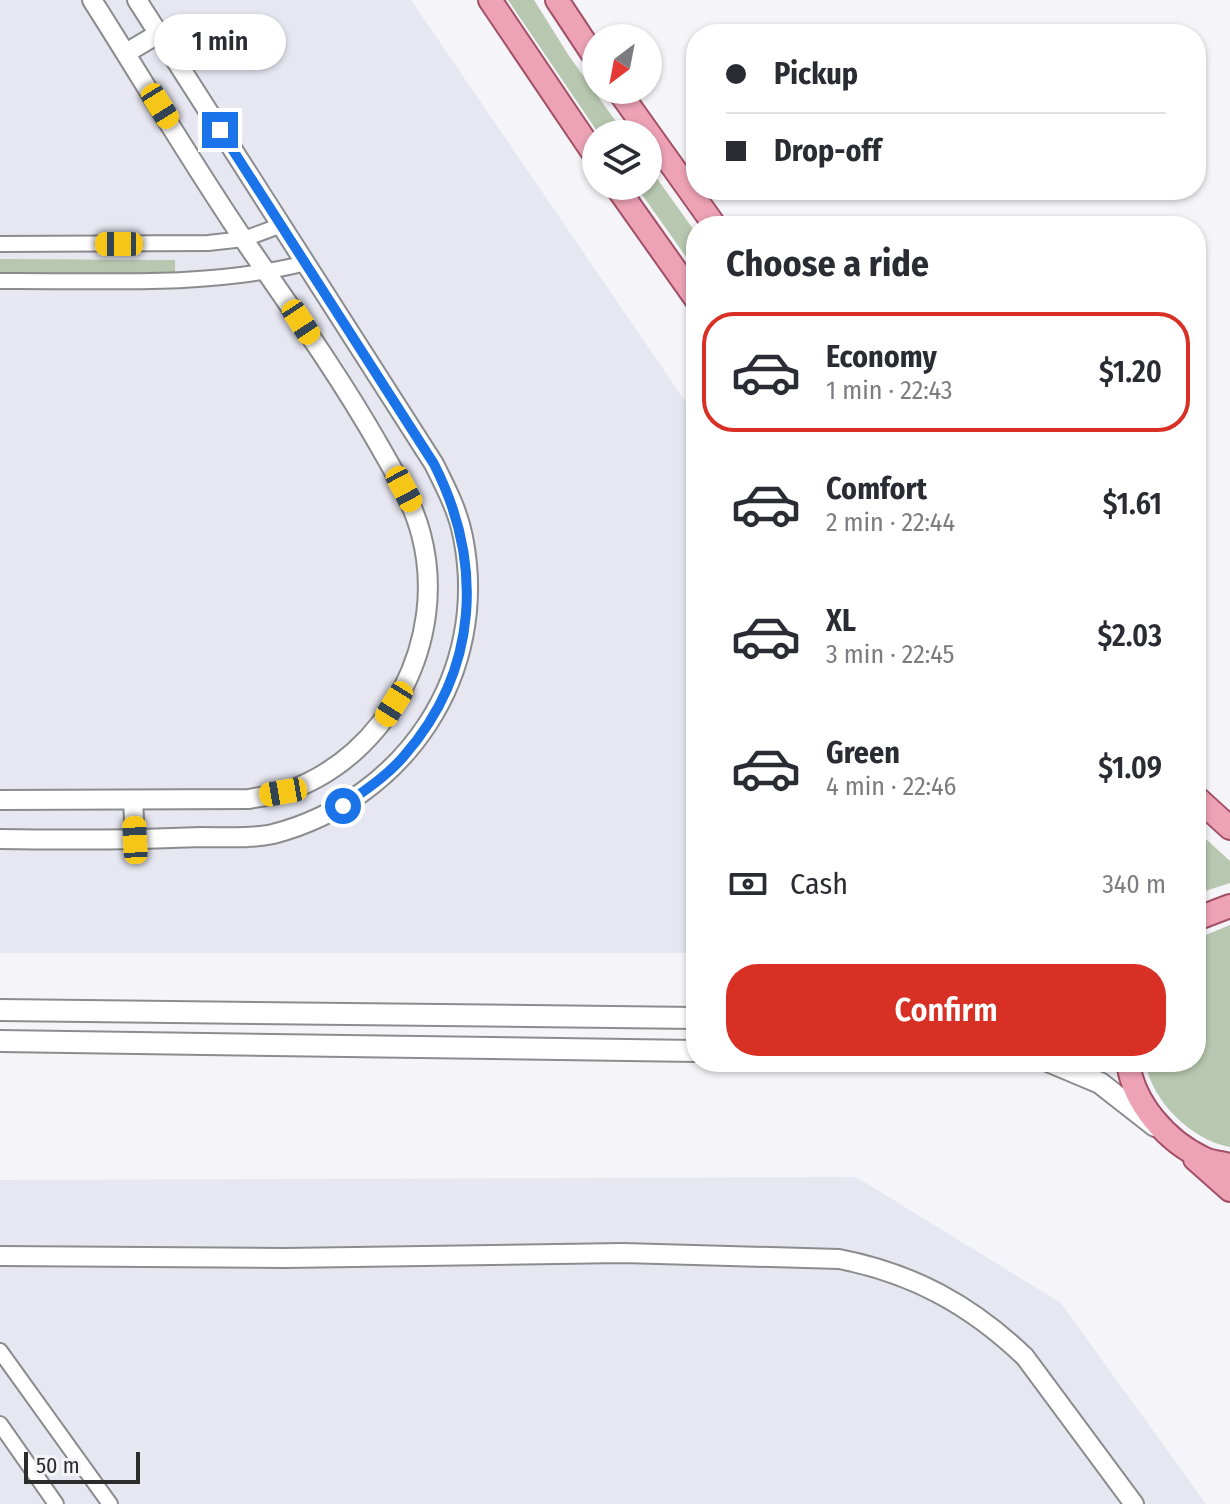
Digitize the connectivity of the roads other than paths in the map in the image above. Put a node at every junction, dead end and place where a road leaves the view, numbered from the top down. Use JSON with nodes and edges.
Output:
{"nodes":[{"id":1,"x":92,"y":0,"type":"edge"},
{"id":2,"x":137,"y":0,"type":"edge"},
{"id":3,"x":490,"y":0,"type":"edge"},
{"id":4,"x":557,"y":0,"type":"edge"},
{"id":5,"x":158,"y":34,"type":"junction"},
{"id":6,"x":582,"y":38,"type":"edge"},
{"id":7,"x":126,"y":53,"type":"junction"},
{"id":8,"x":628,"y":104,"type":"edge"},
{"id":9,"x":582,"y":136,"type":"edge"},
{"id":10,"x":686,"y":185,"type":"edge"},
{"id":11,"x":626,"y":200,"type":"edge"},
{"id":12,"x":282,"y":225,"type":"junction"},
{"id":13,"x":244,"y":239,"type":"junction"},
{"id":14,"x":0,"y":244,"type":"edge"},
{"id":15,"x":306,"y":263,"type":"junction"},
{"id":16,"x":268,"y":273,"type":"junction"},
{"id":17,"x":0,"y":281,"type":"edge"},
{"id":18,"x":686,"y":285,"type":"edge"},
{"id":19,"x":0,"y":800,"type":"edge"},
{"id":20,"x":133,"y":800,"type":"junction"},
{"id":21,"x":1206,"y":806,"type":"edge"},
{"id":22,"x":1230,"y":828,"type":"edge"},
{"id":23,"x":0,"y":839,"type":"edge"},
{"id":24,"x":135,"y":840,"type":"junction"},
{"id":25,"x":1230,"y":906,"type":"edge"},
{"id":26,"x":1206,"y":915,"type":"edge"},
{"id":27,"x":0,"y":1010,"type":"edge"},
{"id":28,"x":686,"y":1018,"type":"edge"},
{"id":29,"x":0,"y":1041,"type":"edge"},
{"id":30,"x":686,"y":1051,"type":"edge"},
{"id":31,"x":1074,"y":1072,"type":"edge"},
{"id":32,"x":1130,"y":1072,"type":"edge"},
{"id":33,"x":1167,"y":1134,"type":"junction"},
{"id":34,"x":1230,"y":1165,"type":"edge"},
{"id":35,"x":1230,"y":1190,"type":"edge"},
{"id":36,"x":0,"y":1256,"type":"edge"},
{"id":37,"x":0,"y":1351,"type":"edge"},
{"id":38,"x":0,"y":1424,"type":"edge"},
{"id":39,"x":56,"y":1504,"type":"edge"},
{"id":40,"x":110,"y":1504,"type":"edge"},
{"id":41,"x":1134,"y":1504,"type":"edge"}],
"edges":[{"from":1,"to":7,"type":"street"},
{"from":2,"to":5,"type":"street"},
{"from":3,"to":9,"type":"main road"},
{"from":4,"to":6,"type":"main road"},
{"from":5,"to":7,"type":"street"},
{"from":5,"to":12,"type":"street"},
{"from":7,"to":13,"type":"street"},
{"from":8,"to":10,"type":"main road"},
{"from":11,"to":18,"type":"main road"},
{"from":12,"to":13,"type":"street"},
{"from":12,"to":15,"type":"street"},
{"from":13,"to":14,"type":"street"},
{"from":13,"to":16,"type":"street"},
{"from":15,"to":16,"type":"street"},
{"from":15,"to":24,"type":"street"},
{"from":16,"to":17,"type":"street"},
{"from":16,"to":20,"type":"street"},
{"from":19,"to":20,"type":"street"},
{"from":20,"to":24,"type":"street"},
{"from":21,"to":22,"type":"main road"},
{"from":23,"to":24,"type":"street"},
{"from":25,"to":26,"type":"main road"},
{"from":27,"to":28,"type":"main road"},
{"from":29,"to":30,"type":"main road"},
{"from":31,"to":33,"type":"main road"},
{"from":32,"to":33,"type":"main road"},
{"from":33,"to":34,"type":"main road"},
{"from":33,"to":35,"type":"main road"},
{"from":36,"to":41,"type":"street"},
{"from":37,"to":40,"type":"street"},
{"from":38,"to":39,"type":"street"}]}
